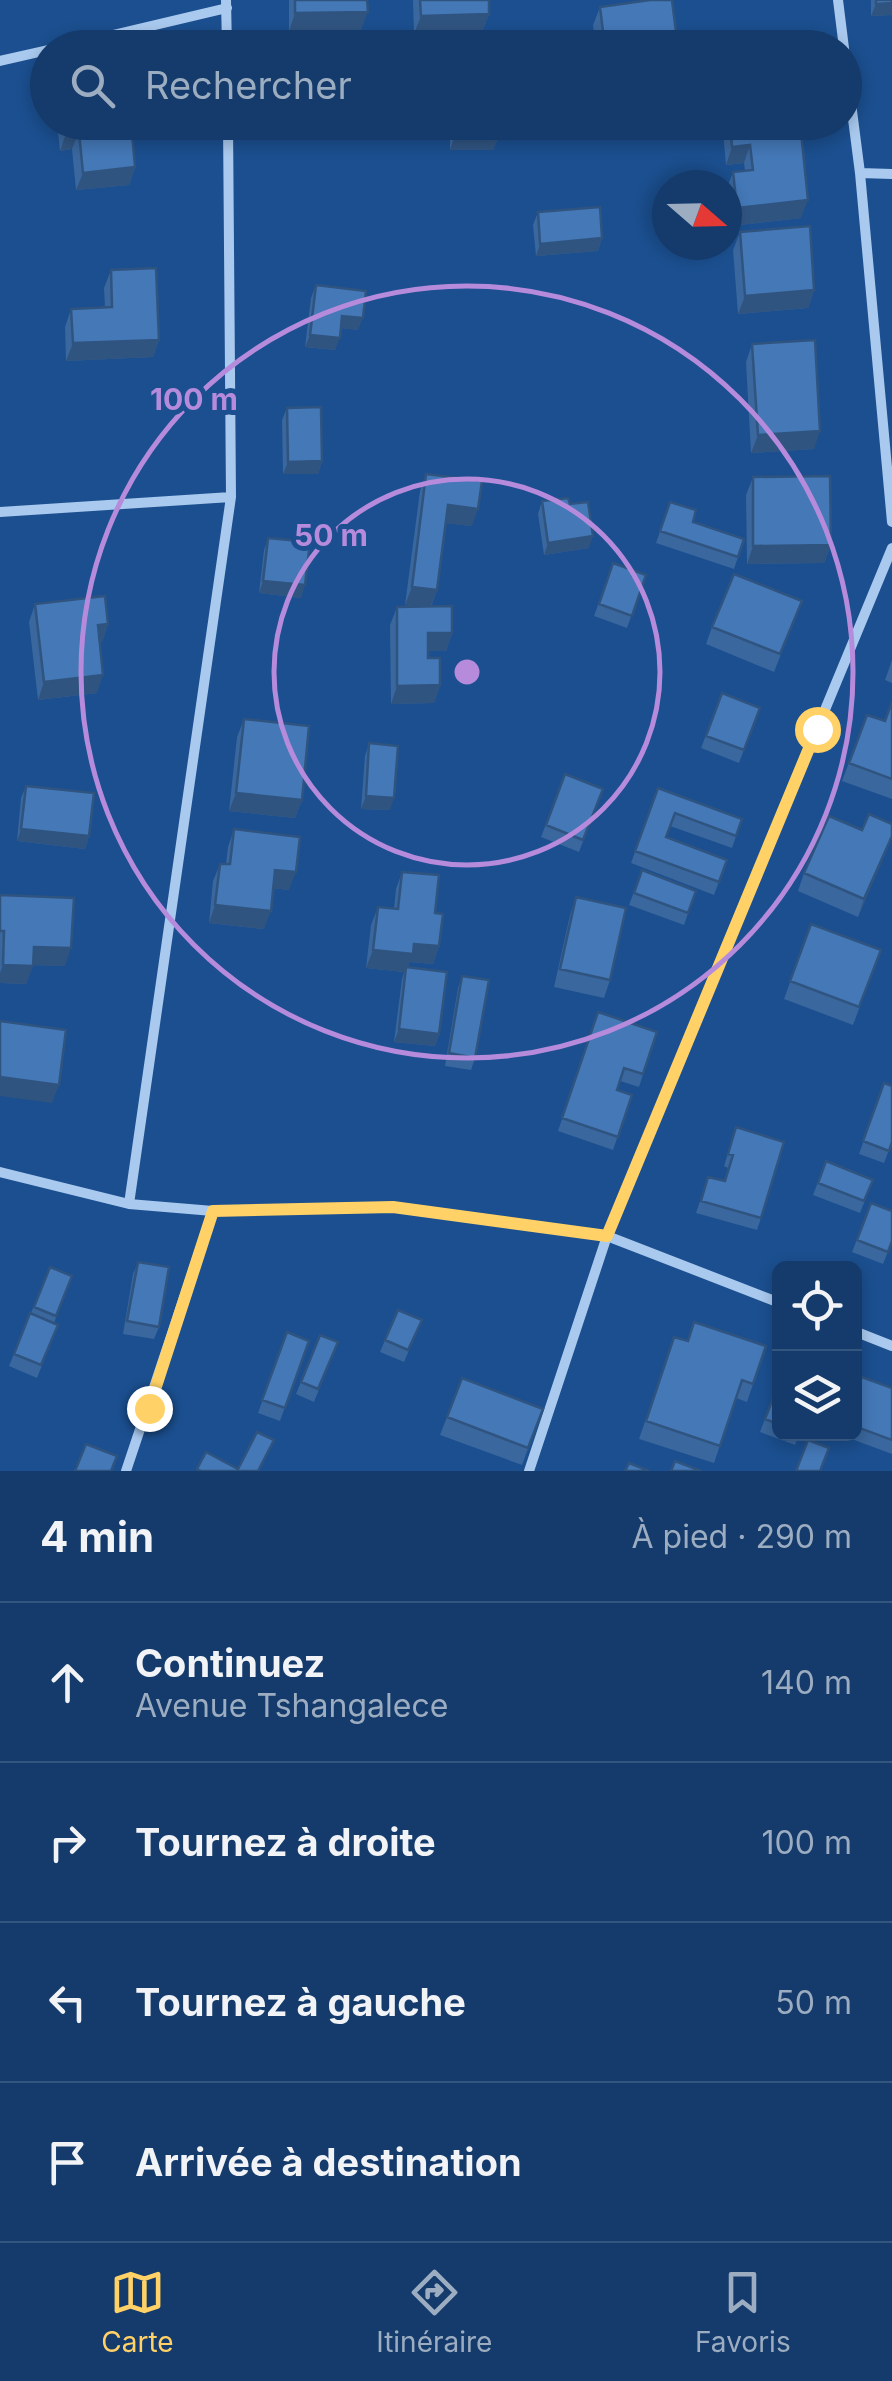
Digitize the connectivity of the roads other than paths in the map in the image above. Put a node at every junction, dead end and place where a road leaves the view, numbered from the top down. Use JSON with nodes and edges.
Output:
{"nodes":[{"id":1,"x":838,"y":0,"type":"edge"},
{"id":2,"x":226,"y":4,"type":"edge"},
{"id":3,"x":127,"y":30,"type":"edge"},
{"id":4,"x":227,"y":30,"type":"edge"},
{"id":5,"x":842,"y":30,"type":"edge"},
{"id":6,"x":30,"y":54,"type":"edge"},
{"id":7,"x":0,"y":61,"type":"edge"},
{"id":8,"x":228,"y":140,"type":"edge"},
{"id":9,"x":856,"y":140,"type":"edge"},
{"id":10,"x":860,"y":173,"type":"junction"},
{"id":11,"x":892,"y":174,"type":"edge"},
{"id":12,"x":230,"y":497,"type":"junction"},
{"id":13,"x":0,"y":512,"type":"edge"},
{"id":14,"x":892,"y":522,"type":"edge"},
{"id":15,"x":892,"y":548,"type":"edge"},
{"id":16,"x":0,"y":1172,"type":"edge"},
{"id":17,"x":129,"y":1204,"type":"junction"},
{"id":18,"x":213,"y":1211,"type":"junction"},
{"id":19,"x":607,"y":1236,"type":"junction"},
{"id":20,"x":772,"y":1299,"type":"edge"},
{"id":21,"x":862,"y":1335,"type":"edge"},
{"id":22,"x":892,"y":1346,"type":"edge"},
{"id":23,"x":126,"y":1471,"type":"edge"},
{"id":24,"x":529,"y":1471,"type":"edge"}],
"edges":[{"from":1,"to":5,"type":"street"},
{"from":2,"to":3,"type":"street"},
{"from":2,"to":4,"type":"street"},
{"from":6,"to":7,"type":"street"},
{"from":8,"to":12,"type":"street"},
{"from":9,"to":10,"type":"street"},
{"from":10,"to":11,"type":"street"},
{"from":10,"to":14,"type":"street"},
{"from":12,"to":13,"type":"street"},
{"from":12,"to":17,"type":"street"},
{"from":15,"to":19,"type":"street"},
{"from":16,"to":17,"type":"street"},
{"from":17,"to":18,"type":"street"},
{"from":18,"to":19,"type":"street"},
{"from":18,"to":23,"type":"street"},
{"from":19,"to":20,"type":"street"},
{"from":19,"to":24,"type":"street"},
{"from":21,"to":22,"type":"street"}]}
